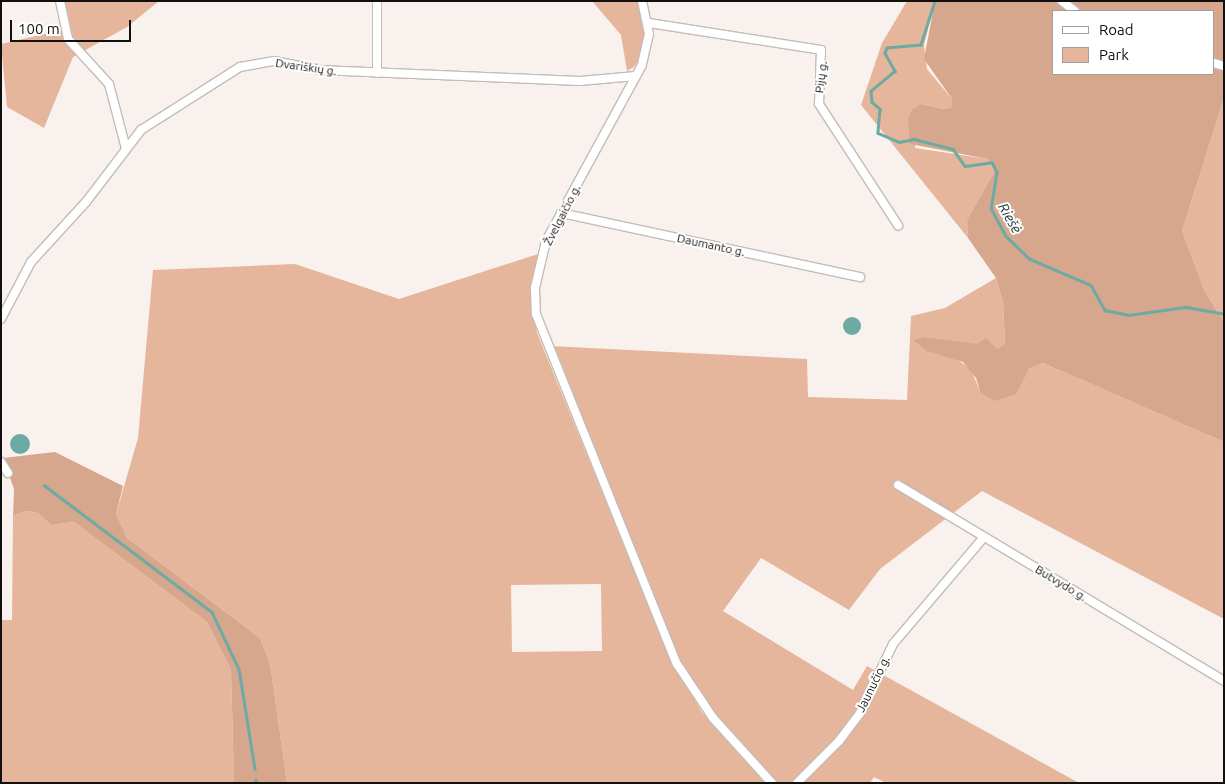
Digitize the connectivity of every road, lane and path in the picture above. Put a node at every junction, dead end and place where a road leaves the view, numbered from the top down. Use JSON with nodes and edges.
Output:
{"nodes":[{"id":1,"x":60,"y":1,"type":"edge"},
{"id":2,"x":377,"y":1,"type":"edge"},
{"id":3,"x":642,"y":1,"type":"edge"},
{"id":4,"x":1062,"y":1,"type":"edge"},
{"id":5,"x":1074,"y":10,"type":"edge"},
{"id":6,"x":649,"y":23,"type":"junction"},
{"id":7,"x":378,"y":73,"type":"junction"},
{"id":8,"x":636,"y":76,"type":"junction"},
{"id":9,"x":126,"y":149,"type":"junction"},
{"id":10,"x":561,"y":213,"type":"junction"},
{"id":11,"x":898,"y":225,"type":"dead end"},
{"id":12,"x":860,"y":278,"type":"dead end"},
{"id":13,"x":1,"y":319,"type":"edge"},
{"id":14,"x":1,"y":462,"type":"edge"},
{"id":15,"x":8,"y":473,"type":"dead end"},
{"id":16,"x":898,"y":486,"type":"dead end"},
{"id":17,"x":984,"y":537,"type":"junction"},
{"id":18,"x":1224,"y":682,"type":"edge"},
{"id":19,"x":772,"y":783,"type":"edge"},
{"id":20,"x":797,"y":783,"type":"edge"}],
"edges":[{"from":1,"to":9,"type":"street"},
{"from":2,"to":7,"type":"street"},
{"from":3,"to":6,"type":"street"},
{"from":4,"to":5,"type":"street"},
{"from":6,"to":8,"type":"street","name":"Žvelgaičio g."},
{"from":6,"to":11,"type":"street","name":"Pijų g."},
{"from":7,"to":8,"type":"street","name":"Dvariškių g."},
{"from":7,"to":9,"type":"street","name":"Dvariškių g."},
{"from":8,"to":10,"type":"street","name":"Žvelgaičio g."},
{"from":9,"to":13,"type":"street","name":"Dvariškių g."},
{"from":10,"to":12,"type":"street","name":"Daumanto g."},
{"from":10,"to":19,"type":"street","name":"Žvelgaičio g."},
{"from":14,"to":15,"type":"street"},
{"from":16,"to":17,"type":"street","name":"Butvydo g."},
{"from":17,"to":18,"type":"street","name":"Butvydo g."},
{"from":17,"to":20,"type":"street","name":"Jaunučio g."}]}
